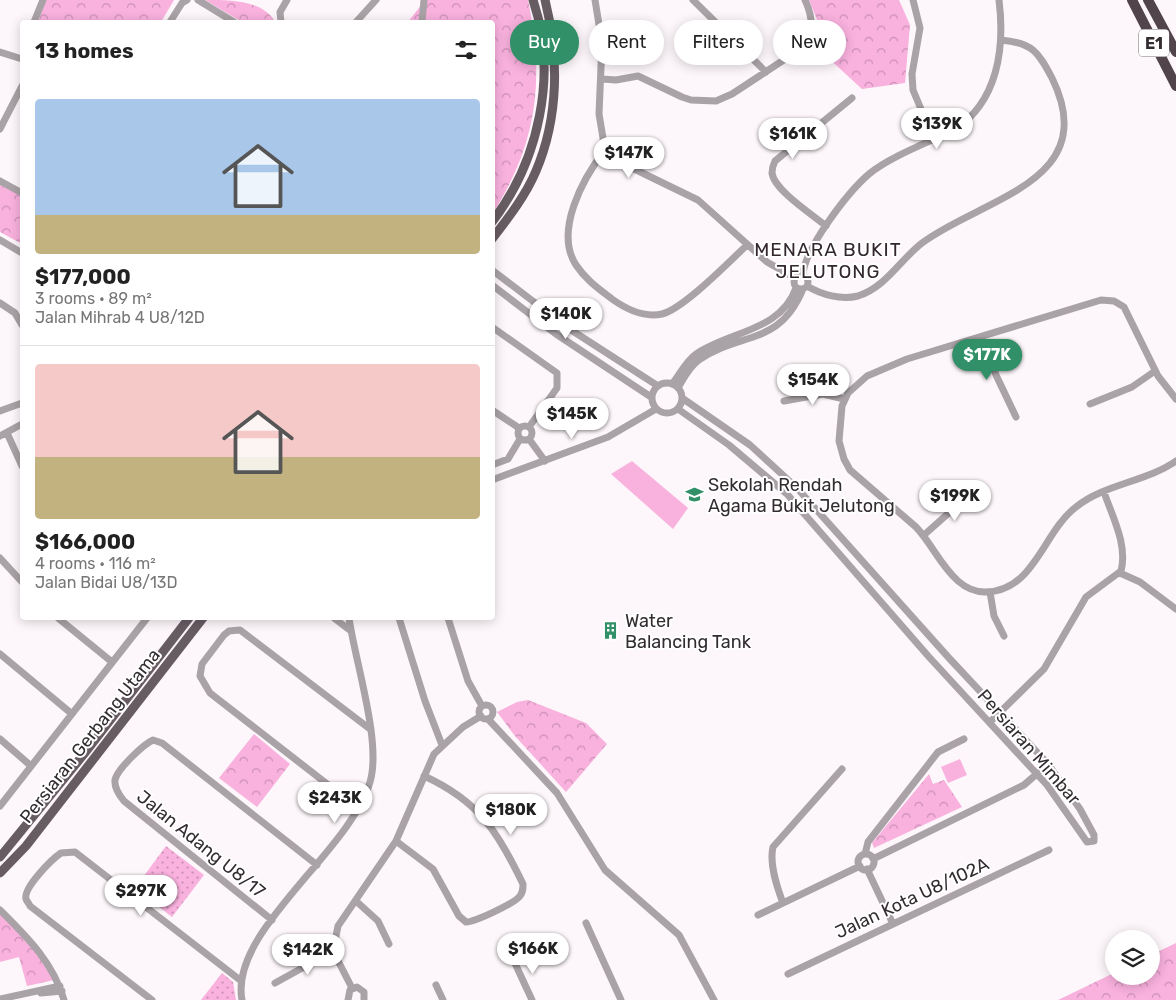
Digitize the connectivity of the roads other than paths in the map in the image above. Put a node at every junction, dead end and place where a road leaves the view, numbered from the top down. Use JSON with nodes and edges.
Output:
{"nodes":[{"id":1,"x":43,"y":0,"type":"edge"},
{"id":2,"x":187,"y":0,"type":"edge"},
{"id":3,"x":198,"y":0,"type":"edge"},
{"id":4,"x":287,"y":0,"type":"edge"},
{"id":5,"x":376,"y":0,"type":"edge"},
{"id":6,"x":424,"y":0,"type":"edge"},
{"id":7,"x":533,"y":0,"type":"edge"},
{"id":8,"x":545,"y":0,"type":"edge"},
{"id":9,"x":595,"y":0,"type":"edge"},
{"id":10,"x":693,"y":0,"type":"edge"},
{"id":11,"x":805,"y":0,"type":"edge"},
{"id":12,"x":913,"y":0,"type":"edge"},
{"id":13,"x":999,"y":0,"type":"edge"},
{"id":14,"x":1132,"y":0,"type":"edge"},
{"id":15,"x":1148,"y":0,"type":"edge"},
{"id":16,"x":35,"y":20,"type":"edge"},
{"id":17,"x":171,"y":20,"type":"edge"},
{"id":18,"x":231,"y":20,"type":"edge"},
{"id":19,"x":281,"y":20,"type":"edge"},
{"id":20,"x":358,"y":20,"type":"edge"},
{"id":21,"x":422,"y":20,"type":"edge"},
{"id":22,"x":599,"y":20,"type":"edge"},
{"id":23,"x":1001,"y":40,"type":"junction"},
{"id":24,"x":0,"y":52,"type":"edge"},
{"id":25,"x":1176,"y":52,"type":"edge"},
{"id":26,"x":20,"y":57,"type":"edge"},
{"id":27,"x":602,"y":65,"type":"edge"},
{"id":28,"x":766,"y":72,"type":"junction"},
{"id":29,"x":602,"y":79,"type":"junction"},
{"id":30,"x":1176,"y":86,"type":"edge"},
{"id":31,"x":20,"y":90,"type":"edge"},
{"id":32,"x":852,"y":98,"type":"dead end"},
{"id":33,"x":0,"y":129,"type":"edge"},
{"id":34,"x":934,"y":140,"type":"junction"},
{"id":35,"x":605,"y":150,"type":"junction"},
{"id":36,"x":0,"y":181,"type":"edge"},
{"id":37,"x":20,"y":192,"type":"edge"},
{"id":38,"x":495,"y":218,"type":"edge"},
{"id":39,"x":826,"y":226,"type":"junction"},
{"id":40,"x":495,"y":235,"type":"edge"},
{"id":41,"x":0,"y":240,"type":"edge"},
{"id":42,"x":747,"y":245,"type":"junction"},
{"id":43,"x":20,"y":252,"type":"edge"},
{"id":44,"x":495,"y":272,"type":"edge"},
{"id":45,"x":803,"y":275,"type":"junction"},
{"id":46,"x":795,"y":278,"type":"junction"},
{"id":47,"x":495,"y":287,"type":"edge"},
{"id":48,"x":802,"y":288,"type":"junction"},
{"id":49,"x":0,"y":303,"type":"edge"},
{"id":50,"x":20,"y":322,"type":"edge"},
{"id":51,"x":495,"y":329,"type":"edge"},
{"id":52,"x":983,"y":336,"type":"junction"},
{"id":53,"x":1155,"y":371,"type":"junction"},
{"id":54,"x":658,"y":386,"type":"junction"},
{"id":55,"x":675,"y":386,"type":"junction"},
{"id":56,"x":651,"y":397,"type":"junction"},
{"id":57,"x":682,"y":398,"type":"junction"},
{"id":58,"x":844,"y":399,"type":"junction"},
{"id":59,"x":1176,"y":399,"type":"edge"},
{"id":60,"x":784,"y":401,"type":"dead end"},
{"id":61,"x":20,"y":404,"type":"edge"},
{"id":62,"x":1090,"y":404,"type":"dead end"},
{"id":63,"x":656,"y":409,"type":"junction"},
{"id":64,"x":678,"y":409,"type":"junction"},
{"id":65,"x":0,"y":411,"type":"edge"},
{"id":66,"x":495,"y":412,"type":"edge"},
{"id":67,"x":1016,"y":417,"type":"dead end"},
{"id":68,"x":20,"y":425,"type":"edge"},
{"id":69,"x":529,"y":427,"type":"junction"},
{"id":70,"x":519,"y":428,"type":"junction"},
{"id":71,"x":3,"y":434,"type":"edge"},
{"id":72,"x":520,"y":439,"type":"junction"},
{"id":73,"x":529,"y":439,"type":"junction"},
{"id":74,"x":545,"y":461,"type":"junction"},
{"id":75,"x":1176,"y":461,"type":"edge"},
{"id":76,"x":20,"y":463,"type":"edge"},
{"id":77,"x":495,"y":464,"type":"edge"},
{"id":78,"x":495,"y":479,"type":"edge"},
{"id":79,"x":968,"y":491,"type":"dead end"},
{"id":80,"x":1104,"y":492,"type":"junction"},
{"id":81,"x":924,"y":535,"type":"junction"},
{"id":82,"x":0,"y":558,"type":"edge"},
{"id":83,"x":1120,"y":572,"type":"junction"},
{"id":84,"x":20,"y":580,"type":"edge"},
{"id":85,"x":990,"y":592,"type":"junction"},
{"id":86,"x":1176,"y":609,"type":"edge"},
{"id":87,"x":60,"y":620,"type":"edge"},
{"id":88,"x":145,"y":620,"type":"edge"},
{"id":89,"x":187,"y":620,"type":"edge"},
{"id":90,"x":201,"y":620,"type":"edge"},
{"id":91,"x":337,"y":620,"type":"edge"},
{"id":92,"x":349,"y":620,"type":"edge"},
{"id":93,"x":400,"y":620,"type":"edge"},
{"id":94,"x":449,"y":620,"type":"edge"},
{"id":95,"x":351,"y":631,"type":"junction"},
{"id":96,"x":1004,"y":636,"type":"dead end"},
{"id":97,"x":0,"y":654,"type":"edge"},
{"id":98,"x":112,"y":662,"type":"junction"},
{"id":99,"x":482,"y":706,"type":"junction"},
{"id":100,"x":999,"y":712,"type":"junction"},
{"id":101,"x":72,"y":714,"type":"junction"},
{"id":102,"x":484,"y":718,"type":"junction"},
{"id":103,"x":990,"y":722,"type":"junction"},
{"id":104,"x":370,"y":729,"type":"junction"},
{"id":105,"x":0,"y":739,"type":"edge"},
{"id":106,"x":964,"y":739,"type":"dead end"},
{"id":107,"x":442,"y":745,"type":"junction"},
{"id":108,"x":1048,"y":764,"type":"junction"},
{"id":109,"x":31,"y":766,"type":"junction"},
{"id":110,"x":842,"y":769,"type":"dead end"},
{"id":111,"x":1037,"y":774,"type":"junction"},
{"id":112,"x":424,"y":776,"type":"junction"},
{"id":113,"x":1,"y":805,"type":"edge"},
{"id":114,"x":358,"y":808,"type":"junction"},
{"id":115,"x":396,"y":841,"type":"junction"},
{"id":116,"x":1049,"y":850,"type":"dead end"},
{"id":117,"x":865,"y":854,"type":"junction"},
{"id":118,"x":0,"y":857,"type":"edge"},
{"id":119,"x":873,"y":859,"type":"junction"},
{"id":120,"x":317,"y":864,"type":"junction"},
{"id":121,"x":860,"y":866,"type":"junction"},
{"id":122,"x":867,"y":869,"type":"junction"},
{"id":123,"x":0,"y":873,"type":"edge"},
{"id":124,"x":356,"y":901,"type":"junction"},
{"id":125,"x":783,"y":903,"type":"junction"},
{"id":126,"x":0,"y":910,"type":"edge"},
{"id":127,"x":758,"y":915,"type":"dead end"},
{"id":128,"x":272,"y":920,"type":"junction"},
{"id":129,"x":586,"y":923,"type":"dead end"},
{"id":130,"x":893,"y":924,"type":"junction"},
{"id":131,"x":389,"y":944,"type":"dead end"},
{"id":132,"x":333,"y":950,"type":"junction"},
{"id":133,"x":513,"y":959,"type":"dead end"},
{"id":134,"x":788,"y":974,"type":"dead end"},
{"id":135,"x":240,"y":980,"type":"junction"},
{"id":136,"x":275,"y":983,"type":"dead end"},
{"id":137,"x":436,"y":985,"type":"dead end"},
{"id":138,"x":352,"y":988,"type":"junction"},
{"id":139,"x":61,"y":989,"type":"junction"},
{"id":140,"x":0,"y":999,"type":"edge"},
{"id":141,"x":64,"y":1000,"type":"edge"},
{"id":142,"x":152,"y":1000,"type":"edge"},
{"id":143,"x":242,"y":1000,"type":"edge"},
{"id":144,"x":348,"y":1000,"type":"edge"},
{"id":145,"x":364,"y":1000,"type":"edge"},
{"id":146,"x":443,"y":1000,"type":"edge"},
{"id":147,"x":532,"y":1000,"type":"edge"},
{"id":148,"x":621,"y":1000,"type":"edge"},
{"id":149,"x":714,"y":1000,"type":"edge"}],
"edges":[{"from":1,"to":16,"type":"street"},
{"from":2,"to":17,"type":"street"},
{"from":3,"to":18,"type":"street"},
{"from":4,"to":19,"type":"street"},
{"from":5,"to":20,"type":"street"},
{"from":6,"to":21,"type":"street"},
{"from":7,"to":38,"type":"main road"},
{"from":8,"to":40,"type":"main road"},
{"from":9,"to":22,"type":"street"},
{"from":10,"to":28,"type":"street"},
{"from":11,"to":28,"type":"street"},
{"from":12,"to":34,"type":"street"},
{"from":13,"to":23,"type":"street"},
{"from":14,"to":30,"type":"highway","number":"E1"},
{"from":15,"to":25,"type":"highway","number":"E1"},
{"from":23,"to":34,"type":"street"},
{"from":23,"to":48,"type":"street"},
{"from":24,"to":26,"type":"street"},
{"from":27,"to":29,"type":"street"},
{"from":28,"to":29,"type":"street"},
{"from":29,"to":35,"type":"street"},
{"from":31,"to":33,"type":"street"},
{"from":32,"to":39,"type":"street"},
{"from":34,"to":39,"type":"street"},
{"from":35,"to":42,"type":"street"},
{"from":35,"to":42,"type":"street"},
{"from":36,"to":37,"type":"street"},
{"from":39,"to":45,"type":"street"},
{"from":41,"to":43,"type":"street"},
{"from":42,"to":46,"type":"street"},
{"from":44,"to":54,"type":"street"},
{"from":45,"to":46,"type":"street"},
{"from":45,"to":48,"type":"street"},
{"from":46,"to":48,"type":"street"},
{"from":47,"to":56,"type":"street"},
{"from":48,"to":55,"type":"street"},
{"from":49,"to":50,"type":"street"},
{"from":51,"to":69,"type":"street"},
{"from":52,"to":53,"type":"street"},
{"from":52,"to":58,"type":"street"},
{"from":52,"to":67,"type":"street"},
{"from":53,"to":59,"type":"street"},
{"from":53,"to":62,"type":"street"},
{"from":54,"to":55,"type":"street"},
{"from":54,"to":56,"type":"street"},
{"from":55,"to":57,"type":"street"},
{"from":56,"to":63,"type":"street"},
{"from":57,"to":64,"type":"street"},
{"from":57,"to":100,"type":"street","name":"Persiaran Mimbar"},
{"from":58,"to":60,"type":"street"},
{"from":58,"to":81,"type":"street"},
{"from":61,"to":65,"type":"street"},
{"from":63,"to":64,"type":"street"},
{"from":63,"to":74,"type":"street"},
{"from":64,"to":103,"type":"street","name":"Persiaran Mimbar"},
{"from":66,"to":70,"type":"street"},
{"from":68,"to":71,"type":"street"},
{"from":69,"to":70,"type":"street"},
{"from":69,"to":73,"type":"street"},
{"from":70,"to":72,"type":"street"},
{"from":71,"to":76,"type":"street"},
{"from":72,"to":73,"type":"street"},
{"from":72,"to":77,"type":"street"},
{"from":73,"to":74,"type":"street"},
{"from":74,"to":78,"type":"street"},
{"from":75,"to":80,"type":"street"},
{"from":79,"to":81,"type":"street"},
{"from":80,"to":83,"type":"street"},
{"from":80,"to":85,"type":"street"},
{"from":81,"to":85,"type":"street"},
{"from":82,"to":84,"type":"street"},
{"from":83,"to":86,"type":"street"},
{"from":83,"to":100,"type":"street"},
{"from":85,"to":96,"type":"street"},
{"from":87,"to":98,"type":"street"},
{"from":88,"to":98,"type":"street"},
{"from":89,"to":118,"type":"main road","name":"Persiaran Gerbang Utama"},
{"from":90,"to":123,"type":"main road","name":"Persiaran Gerbang Utama"},
{"from":91,"to":95,"type":"street"},
{"from":92,"to":95,"type":"street"},
{"from":93,"to":107,"type":"street"},
{"from":94,"to":99,"type":"street"},
{"from":95,"to":104,"type":"street"},
{"from":97,"to":101,"type":"street"},
{"from":98,"to":101,"type":"street"},
{"from":99,"to":102,"type":"street"},
{"from":99,"to":102,"type":"street"},
{"from":100,"to":103,"type":"street"},
{"from":100,"to":108,"type":"street","name":"Persiaran Mimbar"},
{"from":101,"to":109,"type":"street"},
{"from":102,"to":107,"type":"street"},
{"from":102,"to":149,"type":"street"},
{"from":103,"to":111,"type":"street","name":"Persiaran Mimbar"},
{"from":104,"to":114,"type":"street"},
{"from":104,"to":114,"type":"street"},
{"from":105,"to":109,"type":"street"},
{"from":106,"to":117,"type":"street"},
{"from":107,"to":112,"type":"street"},
{"from":108,"to":111,"type":"street"},
{"from":108,"to":111,"type":"street","name":"Persiaran Mimbar"},
{"from":109,"to":113,"type":"street"},
{"from":110,"to":125,"type":"street"},
{"from":111,"to":119,"type":"street"},
{"from":112,"to":115,"type":"street"},
{"from":112,"to":115,"type":"street"},
{"from":114,"to":120,"type":"street"},
{"from":115,"to":124,"type":"street"},
{"from":116,"to":130,"type":"street","name":"Jalan Kota U8/102A"},
{"from":117,"to":119,"type":"street"},
{"from":117,"to":121,"type":"street"},
{"from":119,"to":122,"type":"street"},
{"from":120,"to":128,"type":"street"},
{"from":120,"to":128,"type":"street","name":"Jalan Adang U8/17"},
{"from":121,"to":122,"type":"street"},
{"from":121,"to":125,"type":"street"},
{"from":122,"to":130,"type":"street"},
{"from":124,"to":131,"type":"street"},
{"from":124,"to":132,"type":"street"},
{"from":125,"to":127,"type":"street"},
{"from":126,"to":139,"type":"street"},
{"from":128,"to":135,"type":"street"},
{"from":129,"to":148,"type":"street"},
{"from":130,"to":134,"type":"street","name":"Jalan Kota U8/102A"},
{"from":132,"to":136,"type":"street"},
{"from":132,"to":138,"type":"street"},
{"from":133,"to":147,"type":"street"},
{"from":135,"to":142,"type":"street"},
{"from":135,"to":143,"type":"street"},
{"from":137,"to":146,"type":"street"},
{"from":138,"to":144,"type":"street"},
{"from":138,"to":145,"type":"street"},
{"from":139,"to":140,"type":"street"},
{"from":139,"to":141,"type":"street"}]}
